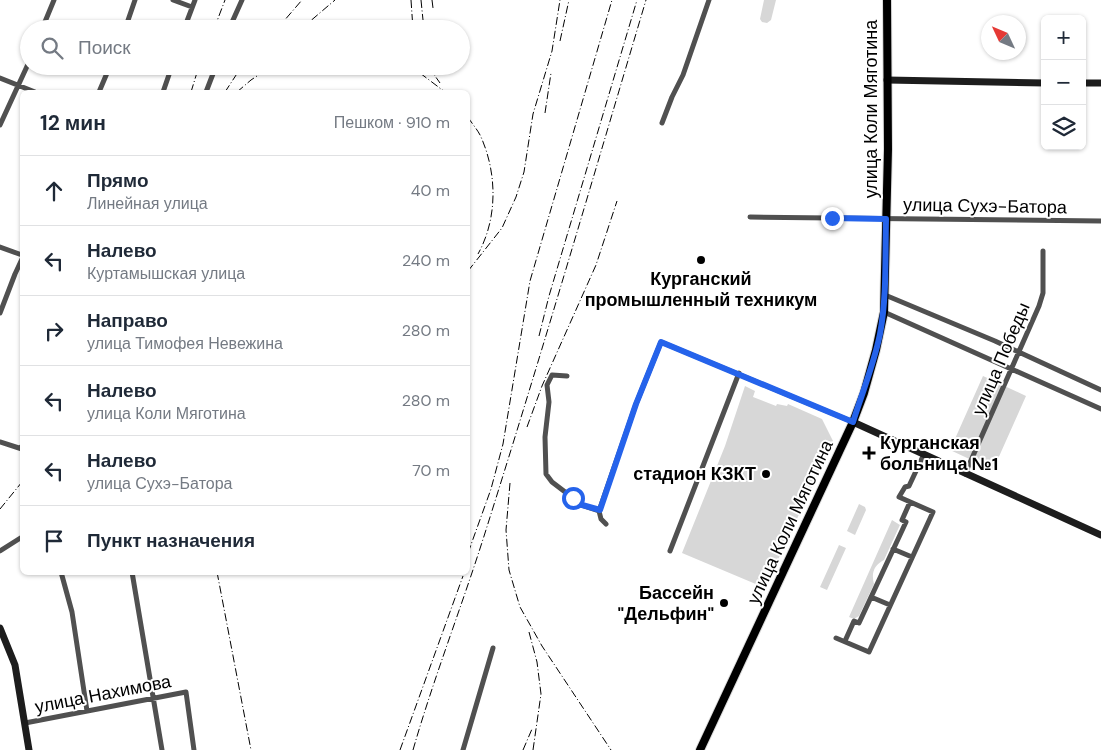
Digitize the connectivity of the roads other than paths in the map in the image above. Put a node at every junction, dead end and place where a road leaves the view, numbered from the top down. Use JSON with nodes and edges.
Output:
{"nodes":[{"id":1,"x":54,"y":0,"type":"edge"},
{"id":2,"x":135,"y":0,"type":"edge"},
{"id":3,"x":173,"y":0,"type":"edge"},
{"id":4,"x":195,"y":0,"type":"edge"},
{"id":5,"x":242,"y":0,"type":"edge"},
{"id":6,"x":709,"y":0,"type":"edge"},
{"id":7,"x":887,"y":0,"type":"edge"},
{"id":8,"x":192,"y":7,"type":"junction"},
{"id":9,"x":46,"y":20,"type":"edge"},
{"id":10,"x":128,"y":20,"type":"edge"},
{"id":11,"x":187,"y":20,"type":"edge"},
{"id":12,"x":233,"y":20,"type":"edge"},
{"id":13,"x":23,"y":75,"type":"edge"},
{"id":14,"x":106,"y":75,"type":"edge"},
{"id":15,"x":169,"y":75,"type":"edge"},
{"id":16,"x":213,"y":75,"type":"edge"},
{"id":17,"x":0,"y":78,"type":"edge"},
{"id":18,"x":888,"y":80,"type":"junction"},
{"id":19,"x":1041,"y":83,"type":"edge"},
{"id":20,"x":1086,"y":83,"type":"edge"},
{"id":21,"x":1101,"y":83,"type":"edge"},
{"id":22,"x":19,"y":85,"type":"junction"},
{"id":23,"x":30,"y":90,"type":"edge"},
{"id":24,"x":100,"y":90,"type":"edge"},
{"id":25,"x":164,"y":90,"type":"edge"},
{"id":26,"x":207,"y":90,"type":"edge"},
{"id":27,"x":662,"y":123,"type":"dead end"},
{"id":28,"x":0,"y":125,"type":"edge"},
{"id":29,"x":750,"y":217,"type":"dead end"},
{"id":30,"x":886,"y":219,"type":"junction"},
{"id":31,"x":1101,"y":221,"type":"edge"},
{"id":32,"x":0,"y":247,"type":"edge"},
{"id":33,"x":1043,"y":251,"type":"dead end"},
{"id":34,"x":20,"y":253,"type":"edge"},
{"id":35,"x":20,"y":263,"type":"edge"},
{"id":36,"x":884,"y":294,"type":"junction"},
{"id":37,"x":884,"y":312,"type":"junction"},
{"id":38,"x":0,"y":313,"type":"edge"},
{"id":39,"x":1019,"y":352,"type":"junction"},
{"id":40,"x":1011,"y":369,"type":"junction"},
{"id":41,"x":739,"y":373,"type":"junction"},
{"id":42,"x":567,"y":376,"type":"dead end"},
{"id":43,"x":1101,"y":390,"type":"edge"},
{"id":44,"x":1101,"y":409,"type":"edge"},
{"id":45,"x":853,"y":422,"type":"junction"},
{"id":46,"x":0,"y":442,"type":"edge"},
{"id":47,"x":20,"y":447,"type":"edge"},
{"id":48,"x":924,"y":454,"type":"junction"},
{"id":49,"x":965,"y":474,"type":"junction"},
{"id":50,"x":910,"y":502,"type":"junction"},
{"id":51,"x":600,"y":510,"type":"junction"},
{"id":52,"x":606,"y":524,"type":"dead end"},
{"id":53,"x":1101,"y":535,"type":"edge"},
{"id":54,"x":20,"y":538,"type":"edge"},
{"id":55,"x":893,"y":549,"type":"junction"},
{"id":56,"x":0,"y":551,"type":"edge"},
{"id":57,"x":670,"y":551,"type":"dead end"},
{"id":58,"x":912,"y":557,"type":"junction"},
{"id":59,"x":62,"y":575,"type":"edge"},
{"id":60,"x":133,"y":575,"type":"edge"},
{"id":61,"x":871,"y":597,"type":"junction"},
{"id":62,"x":890,"y":605,"type":"junction"},
{"id":63,"x":0,"y":628,"type":"edge"},
{"id":64,"x":836,"y":638,"type":"dead end"},
{"id":65,"x":845,"y":641,"type":"junction"},
{"id":66,"x":493,"y":648,"type":"dead end"},
{"id":67,"x":154,"y":698,"type":"junction"},
{"id":68,"x":88,"y":711,"type":"junction"},
{"id":69,"x":25,"y":723,"type":"junction"},
{"id":70,"x":29,"y":750,"type":"edge"},
{"id":71,"x":162,"y":750,"type":"edge"},
{"id":72,"x":194,"y":750,"type":"edge"},
{"id":73,"x":463,"y":750,"type":"edge"},
{"id":74,"x":700,"y":750,"type":"edge"}],
"edges":[{"from":1,"to":9,"type":"street"},
{"from":2,"to":10,"type":"street"},
{"from":3,"to":8,"type":"street"},
{"from":4,"to":8,"type":"street"},
{"from":5,"to":12,"type":"street"},
{"from":6,"to":27,"type":"street"},
{"from":7,"to":18,"type":"main road","name":"улица Коли Мяготина"},
{"from":8,"to":11,"type":"street"},
{"from":13,"to":22,"type":"street"},
{"from":14,"to":24,"type":"street"},
{"from":15,"to":25,"type":"street"},
{"from":16,"to":26,"type":"street"},
{"from":17,"to":22,"type":"street"},
{"from":18,"to":19,"type":"street"},
{"from":18,"to":30,"type":"main road","name":"улица Коли Мяготина"},
{"from":20,"to":21,"type":"street"},
{"from":22,"to":23,"type":"street"},
{"from":22,"to":28,"type":"street"},
{"from":29,"to":30,"type":"street","name":"улица Сухэ-Батора"},
{"from":30,"to":31,"type":"street","name":"улица Сухэ-Батора"},
{"from":30,"to":36,"type":"main road","name":"улица Коли Мяготина"},
{"from":32,"to":34,"type":"street"},
{"from":33,"to":39,"type":"street","name":"улица Победы"},
{"from":35,"to":38,"type":"street"},
{"from":36,"to":37,"type":"main road","name":"улица Коли Мяготина"},
{"from":36,"to":39,"type":"street"},
{"from":37,"to":40,"type":"street"},
{"from":37,"to":45,"type":"main road","name":"улица Коли Мяготина"},
{"from":39,"to":40,"type":"street","name":"улица Победы"},
{"from":39,"to":43,"type":"street"},
{"from":40,"to":44,"type":"street"},
{"from":40,"to":49,"type":"street","name":"улица Победы"},
{"from":41,"to":45,"type":"street"},
{"from":41,"to":51,"type":"street"},
{"from":41,"to":57,"type":"street"},
{"from":42,"to":51,"type":"street"},
{"from":45,"to":48,"type":"street"},
{"from":45,"to":74,"type":"main road","name":"улица Коли Мяготина"},
{"from":46,"to":47,"type":"street"},
{"from":48,"to":49,"type":"street"},
{"from":48,"to":50,"type":"street"},
{"from":49,"to":53,"type":"street"},
{"from":50,"to":55,"type":"street"},
{"from":50,"to":58,"type":"street"},
{"from":51,"to":52,"type":"street"},
{"from":54,"to":56,"type":"street"},
{"from":55,"to":58,"type":"street"},
{"from":55,"to":61,"type":"street"},
{"from":58,"to":62,"type":"street"},
{"from":59,"to":68,"type":"street"},
{"from":60,"to":67,"type":"street"},
{"from":61,"to":62,"type":"street"},
{"from":61,"to":65,"type":"street"},
{"from":62,"to":65,"type":"street"},
{"from":63,"to":69,"type":"street"},
{"from":64,"to":65,"type":"street"},
{"from":66,"to":73,"type":"street"},
{"from":67,"to":68,"type":"street","name":"улица Нахимова"},
{"from":67,"to":71,"type":"street"},
{"from":67,"to":72,"type":"street","name":"улица Нахимова"},
{"from":68,"to":69,"type":"street","name":"улица Нахимова"},
{"from":69,"to":70,"type":"street"}]}
